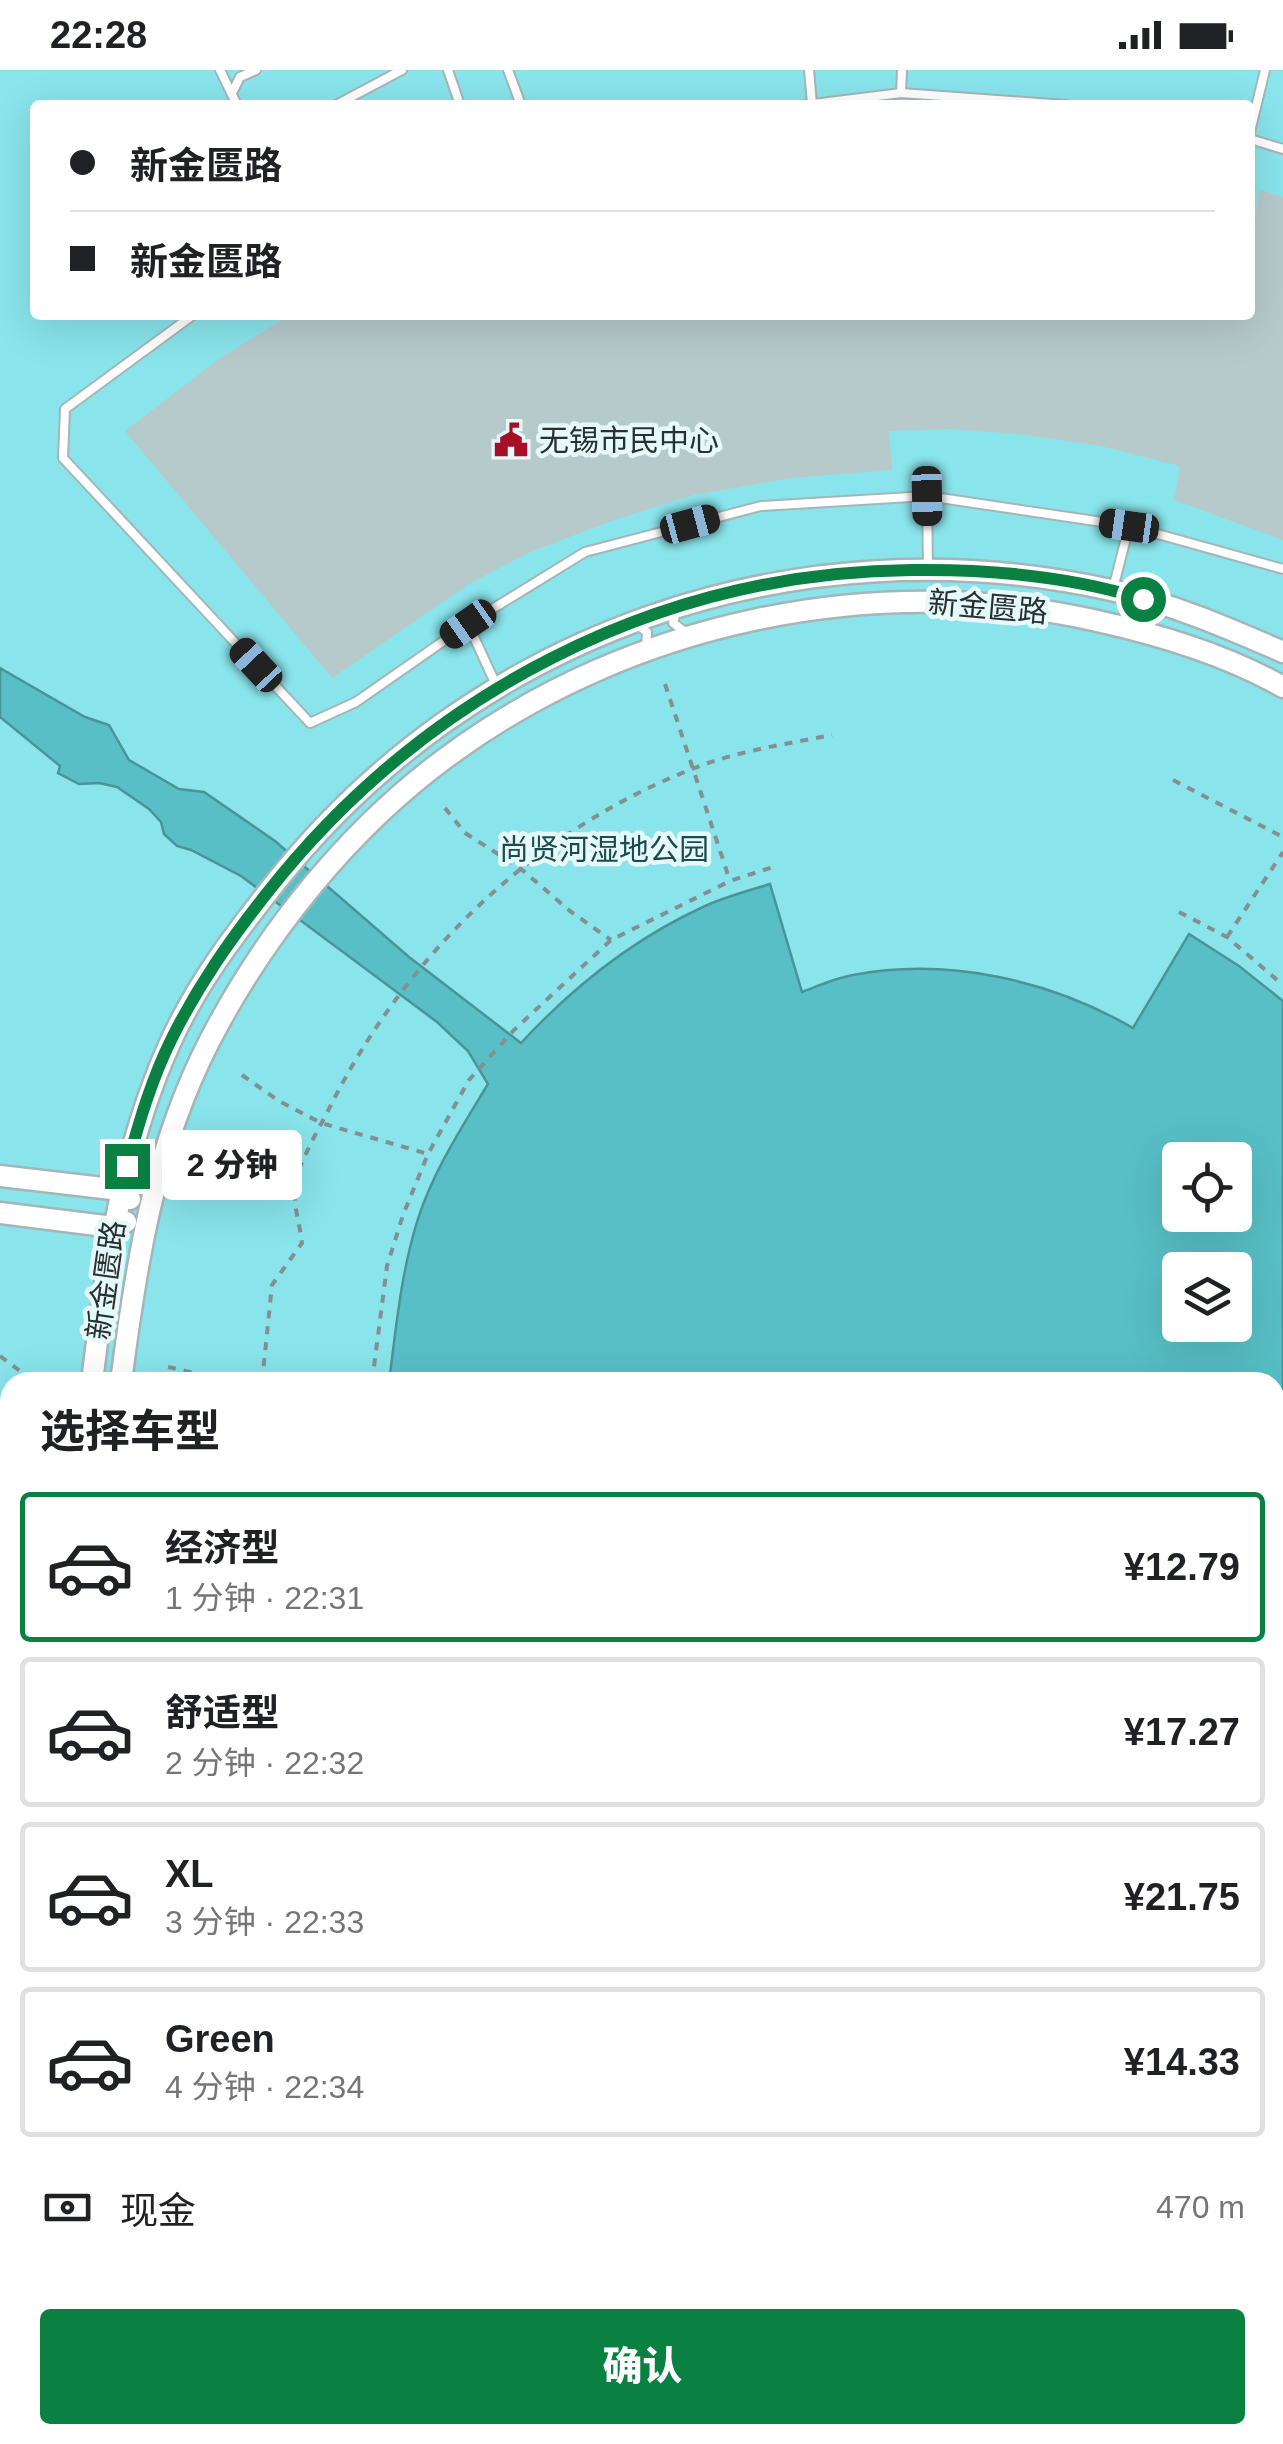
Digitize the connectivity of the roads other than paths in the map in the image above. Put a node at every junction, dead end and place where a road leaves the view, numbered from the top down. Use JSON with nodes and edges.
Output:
{"nodes":[{"id":1,"x":220,"y":70,"type":"edge"},
{"id":2,"x":256,"y":70,"type":"edge"},
{"id":3,"x":402,"y":70,"type":"edge"},
{"id":4,"x":448,"y":70,"type":"edge"},
{"id":5,"x":508,"y":70,"type":"edge"},
{"id":6,"x":809,"y":70,"type":"edge"},
{"id":7,"x":902,"y":70,"type":"edge"},
{"id":8,"x":1265,"y":70,"type":"edge"},
{"id":9,"x":233,"y":91,"type":"junction"},
{"id":10,"x":901,"y":93,"type":"junction"},
{"id":11,"x":236,"y":100,"type":"edge"},
{"id":12,"x":345,"y":100,"type":"edge"},
{"id":13,"x":458,"y":100,"type":"edge"},
{"id":14,"x":519,"y":100,"type":"edge"},
{"id":15,"x":809,"y":100,"type":"edge"},
{"id":16,"x":847,"y":100,"type":"edge"},
{"id":17,"x":997,"y":100,"type":"edge"},
{"id":18,"x":1255,"y":114,"type":"edge"},
{"id":19,"x":1255,"y":138,"type":"edge"},
{"id":20,"x":1283,"y":150,"type":"edge"},
{"id":21,"x":187,"y":320,"type":"edge"},
{"id":22,"x":927,"y":496,"type":"junction"},
{"id":23,"x":1129,"y":526,"type":"junction"},
{"id":24,"x":1283,"y":569,"type":"edge"},
{"id":25,"x":928,"y":570,"type":"junction"},
{"id":26,"x":1112,"y":590,"type":"junction"},
{"id":27,"x":682,"y":605,"type":"junction"},
{"id":28,"x":630,"y":623,"type":"junction"},
{"id":29,"x":468,"y":624,"type":"junction"},
{"id":30,"x":693,"y":636,"type":"junction"},
{"id":31,"x":1283,"y":652,"type":"edge"},
{"id":32,"x":646,"y":653,"type":"junction"},
{"id":33,"x":1280,"y":684,"type":"edge"},
{"id":34,"x":497,"y":687,"type":"junction"},
{"id":35,"x":0,"y":1176,"type":"edge"},
{"id":36,"x":120,"y":1190,"type":"junction"},
{"id":37,"x":0,"y":1213,"type":"edge"},
{"id":38,"x":147,"y":1214,"type":"junction"},
{"id":39,"x":114,"y":1226,"type":"junction"},
{"id":40,"x":93,"y":1372,"type":"edge"},
{"id":41,"x":122,"y":1372,"type":"edge"}],
"edges":[{"from":1,"to":9,"type":"lane"},
{"from":2,"to":9,"type":"lane"},
{"from":3,"to":12,"type":"lane"},
{"from":4,"to":13,"type":"lane"},
{"from":5,"to":14,"type":"lane"},
{"from":6,"to":15,"type":"lane"},
{"from":7,"to":10,"type":"lane"},
{"from":8,"to":18,"type":"lane"},
{"from":9,"to":11,"type":"lane"},
{"from":10,"to":16,"type":"lane"},
{"from":10,"to":17,"type":"lane"},
{"from":19,"to":20,"type":"lane"},
{"from":21,"to":29,"type":"lane"},
{"from":22,"to":23,"type":"lane"},
{"from":22,"to":25,"type":"lane"},
{"from":22,"to":29,"type":"lane"},
{"from":23,"to":24,"type":"lane"},
{"from":23,"to":26,"type":"lane"},
{"from":25,"to":26,"type":"street","name":"新金匮路"},
{"from":25,"to":27,"type":"street","name":"新金匮路"},
{"from":26,"to":31,"type":"street","name":"新金匮路"},
{"from":27,"to":28,"type":"street","name":"新金匮路"},
{"from":27,"to":30,"type":"lane"},
{"from":28,"to":32,"type":"lane"},
{"from":28,"to":34,"type":"street","name":"新金匮路"},
{"from":29,"to":34,"type":"lane"},
{"from":30,"to":32,"type":"street","name":"新金匮路"},
{"from":30,"to":33,"type":"street","name":"新金匮路"},
{"from":32,"to":38,"type":"street","name":"新金匮路"},
{"from":34,"to":36,"type":"street","name":"新金匮路"},
{"from":35,"to":36,"type":"street"},
{"from":36,"to":38,"type":"street"},
{"from":36,"to":39,"type":"street","name":"新金匮路"},
{"from":37,"to":39,"type":"street"},
{"from":38,"to":39,"type":"street"},
{"from":38,"to":41,"type":"street","name":"新金匮路"},
{"from":39,"to":40,"type":"street","name":"新金匮路"}]}
